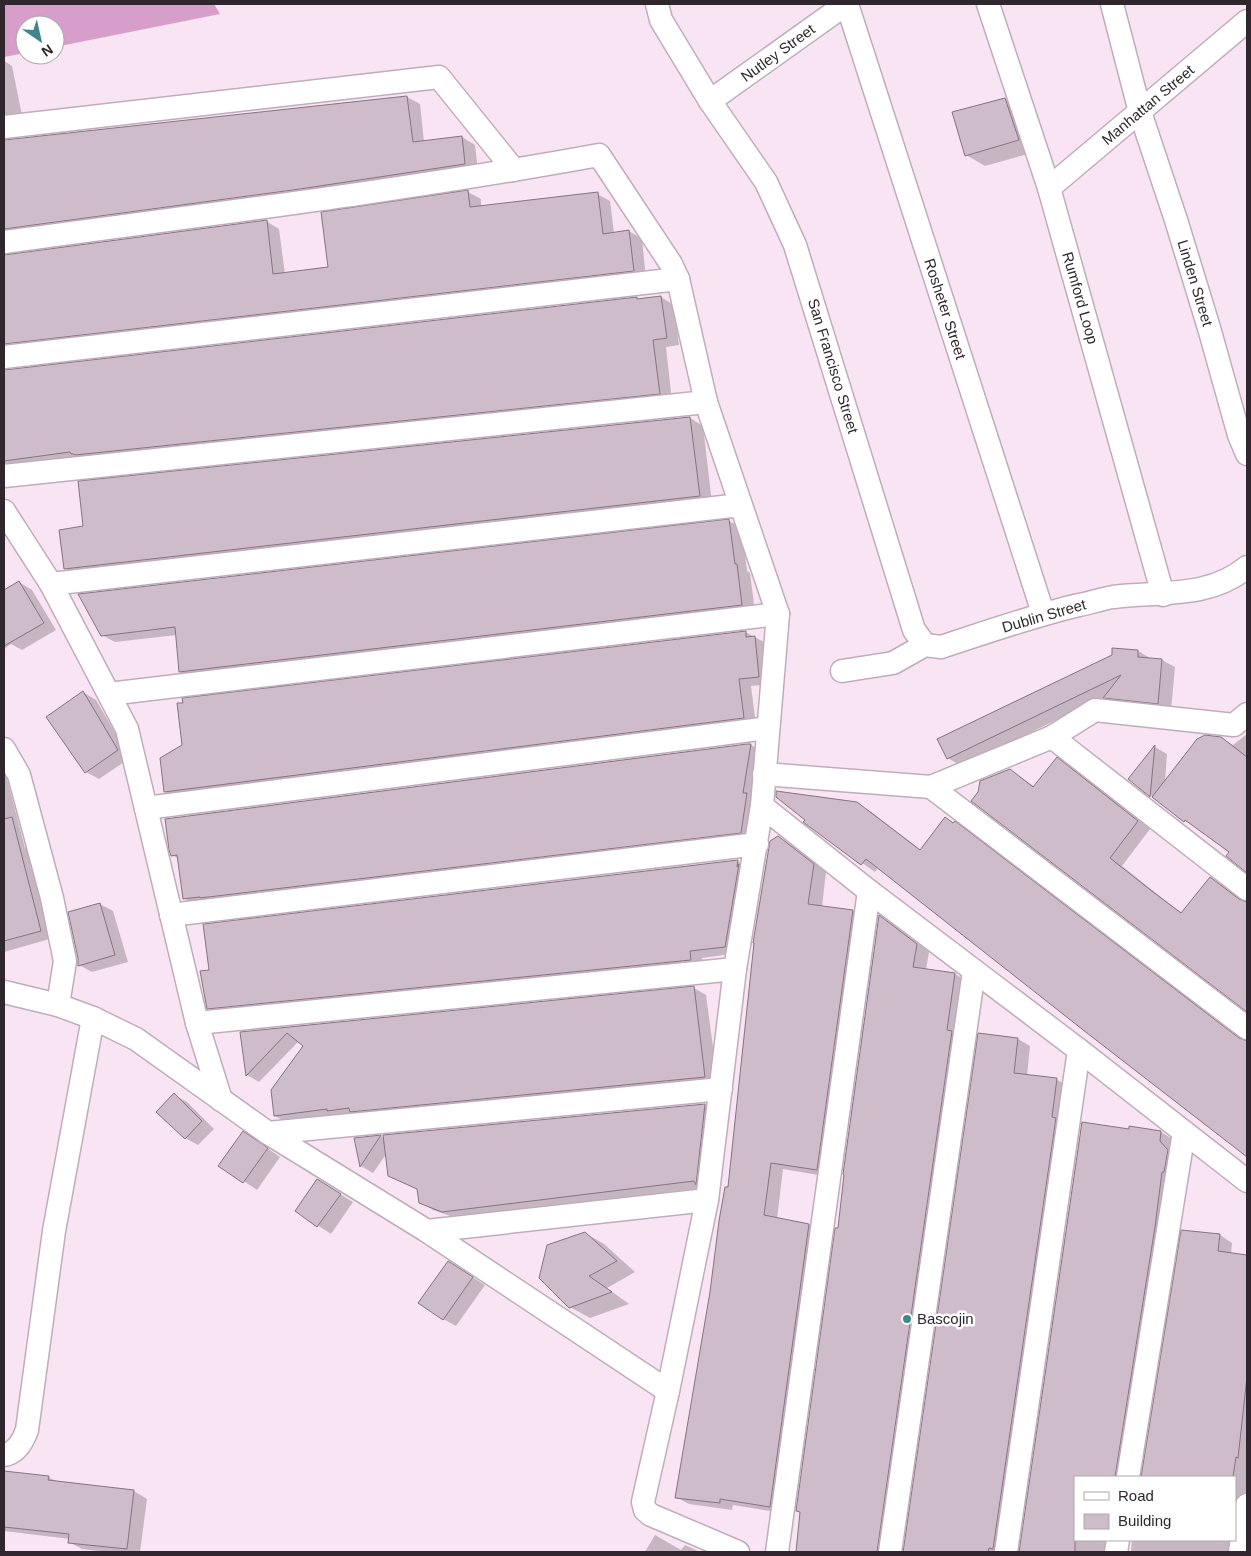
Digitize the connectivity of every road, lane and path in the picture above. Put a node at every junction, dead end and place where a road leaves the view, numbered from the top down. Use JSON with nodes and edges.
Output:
{"nodes":[{"id":1,"x":657,"y":4,"type":"edge"},
{"id":2,"x":847,"y":4,"type":"edge"},
{"id":3,"x":988,"y":4,"type":"edge"},
{"id":4,"x":1112,"y":4,"type":"edge"},
{"id":5,"x":1247,"y":21,"type":"edge"},
{"id":6,"x":710,"y":101,"type":"junction"},
{"id":7,"x":1140,"y":112,"type":"junction"},
{"id":8,"x":4,"y":127,"type":"edge"},
{"id":9,"x":514,"y":170,"type":"junction"},
{"id":10,"x":1049,"y":188,"type":"junction"},
{"id":11,"x":4,"y":242,"type":"edge"},
{"id":12,"x":678,"y":279,"type":"junction"},
{"id":13,"x":4,"y":357,"type":"edge"},
{"id":14,"x":706,"y":402,"type":"junction"},
{"id":15,"x":1247,"y":454,"type":"edge"},
{"id":16,"x":4,"y":476,"type":"edge"},
{"id":17,"x":740,"y":505,"type":"junction"},
{"id":18,"x":4,"y":511,"type":"edge"},
{"id":19,"x":1247,"y":567,"type":"edge"},
{"id":20,"x":51,"y":584,"type":"junction"},
{"id":21,"x":1163,"y":595,"type":"junction"},
{"id":22,"x":1043,"y":613,"type":"junction"},
{"id":23,"x":778,"y":614,"type":"junction"},
{"id":24,"x":925,"y":645,"type":"junction"},
{"id":25,"x":842,"y":670,"type":"dead end"},
{"id":26,"x":109,"y":694,"type":"junction"},
{"id":27,"x":1243,"y":725,"type":"edge"},
{"id":28,"x":768,"y":728,"type":"junction"},
{"id":29,"x":1052,"y":737,"type":"junction"},
{"id":30,"x":4,"y":748,"type":"edge"},
{"id":31,"x":764,"y":774,"type":"junction"},
{"id":32,"x":931,"y":787,"type":"junction"},
{"id":33,"x":762,"y":806,"type":"junction"},
{"id":34,"x":146,"y":808,"type":"junction"},
{"id":35,"x":757,"y":844,"type":"junction"},
{"id":36,"x":1247,"y":888,"type":"edge"},
{"id":37,"x":869,"y":892,"type":"junction"},
{"id":38,"x":171,"y":915,"type":"junction"},
{"id":39,"x":735,"y":968,"type":"junction"},
{"id":40,"x":974,"y":971,"type":"junction"},
{"id":41,"x":4,"y":992,"type":"edge"},
{"id":42,"x":58,"y":1005,"type":"junction"},
{"id":43,"x":94,"y":1018,"type":"junction"},
{"id":44,"x":197,"y":1023,"type":"junction"},
{"id":45,"x":1247,"y":1028,"type":"edge"},
{"id":46,"x":1079,"y":1050,"type":"junction"},
{"id":47,"x":721,"y":1089,"type":"junction"},
{"id":48,"x":221,"y":1100,"type":"junction"},
{"id":49,"x":1184,"y":1132,"type":"junction"},
{"id":50,"x":268,"y":1133,"type":"junction"},
{"id":51,"x":1247,"y":1181,"type":"edge"},
{"id":52,"x":707,"y":1200,"type":"junction"},
{"id":53,"x":427,"y":1231,"type":"junction"},
{"id":54,"x":668,"y":1391,"type":"junction"},
{"id":55,"x":4,"y":1455,"type":"edge"},
{"id":56,"x":1128,"y":1476,"type":"edge"},
{"id":57,"x":1247,"y":1505,"type":"edge"},
{"id":58,"x":738,"y":1552,"type":"edge"},
{"id":59,"x":777,"y":1552,"type":"edge"},
{"id":60,"x":890,"y":1552,"type":"edge"},
{"id":61,"x":1006,"y":1552,"type":"edge"},
{"id":62,"x":1240,"y":1552,"type":"edge"}],
"edges":[{"from":1,"to":6,"type":"street","name":"San Francisco Street"},
{"from":2,"to":6,"type":"street","name":"Nutley Street"},
{"from":2,"to":22,"type":"street","name":"Rosheter Street"},
{"from":3,"to":10,"type":"street","name":"Rumford Loop"},
{"from":4,"to":7,"type":"street","name":"Linden Street"},
{"from":5,"to":7,"type":"street","name":"Manhattan Street"},
{"from":6,"to":24,"type":"street","name":"San Francisco Street"},
{"from":7,"to":10,"type":"street","name":"Manhattan Street"},
{"from":7,"to":15,"type":"street","name":"Linden Street"},
{"from":8,"to":9,"type":"street"},
{"from":9,"to":11,"type":"street"},
{"from":9,"to":12,"type":"street"},
{"from":10,"to":21,"type":"street","name":"Rumford Loop"},
{"from":12,"to":13,"type":"street"},
{"from":12,"to":14,"type":"street"},
{"from":14,"to":16,"type":"street"},
{"from":14,"to":17,"type":"street"},
{"from":17,"to":20,"type":"street"},
{"from":17,"to":23,"type":"street"},
{"from":18,"to":20,"type":"street"},
{"from":19,"to":21,"type":"street","name":"Dublin Street"},
{"from":20,"to":26,"type":"street"},
{"from":21,"to":22,"type":"street","name":"Dublin Street"},
{"from":22,"to":24,"type":"street","name":"Dublin Street"},
{"from":23,"to":26,"type":"street"},
{"from":23,"to":28,"type":"street"},
{"from":24,"to":25,"type":"street","name":"Dublin Street"},
{"from":26,"to":34,"type":"street"},
{"from":27,"to":29,"type":"street"},
{"from":28,"to":31,"type":"street"},
{"from":28,"to":34,"type":"street"},
{"from":29,"to":32,"type":"street"},
{"from":29,"to":36,"type":"street"},
{"from":30,"to":42,"type":"street"},
{"from":31,"to":32,"type":"street"},
{"from":31,"to":33,"type":"street"},
{"from":32,"to":45,"type":"street"},
{"from":33,"to":35,"type":"street"},
{"from":33,"to":37,"type":"street"},
{"from":34,"to":38,"type":"street"},
{"from":35,"to":38,"type":"street"},
{"from":35,"to":39,"type":"street"},
{"from":37,"to":40,"type":"street"},
{"from":37,"to":59,"type":"street"},
{"from":38,"to":44,"type":"street"},
{"from":39,"to":44,"type":"street"},
{"from":39,"to":47,"type":"street"},
{"from":40,"to":46,"type":"street"},
{"from":40,"to":60,"type":"street"},
{"from":41,"to":42,"type":"street"},
{"from":42,"to":43,"type":"street"},
{"from":43,"to":48,"type":"street"},
{"from":43,"to":55,"type":"street"},
{"from":44,"to":48,"type":"street"},
{"from":46,"to":49,"type":"street"},
{"from":46,"to":61,"type":"street"},
{"from":47,"to":50,"type":"street"},
{"from":47,"to":52,"type":"street"},
{"from":48,"to":50,"type":"street"},
{"from":49,"to":51,"type":"street"},
{"from":49,"to":56,"type":"street"},
{"from":50,"to":53,"type":"street"},
{"from":52,"to":53,"type":"street"},
{"from":52,"to":54,"type":"street"},
{"from":53,"to":54,"type":"street"},
{"from":54,"to":58,"type":"street"},
{"from":57,"to":62,"type":"street"}]}
